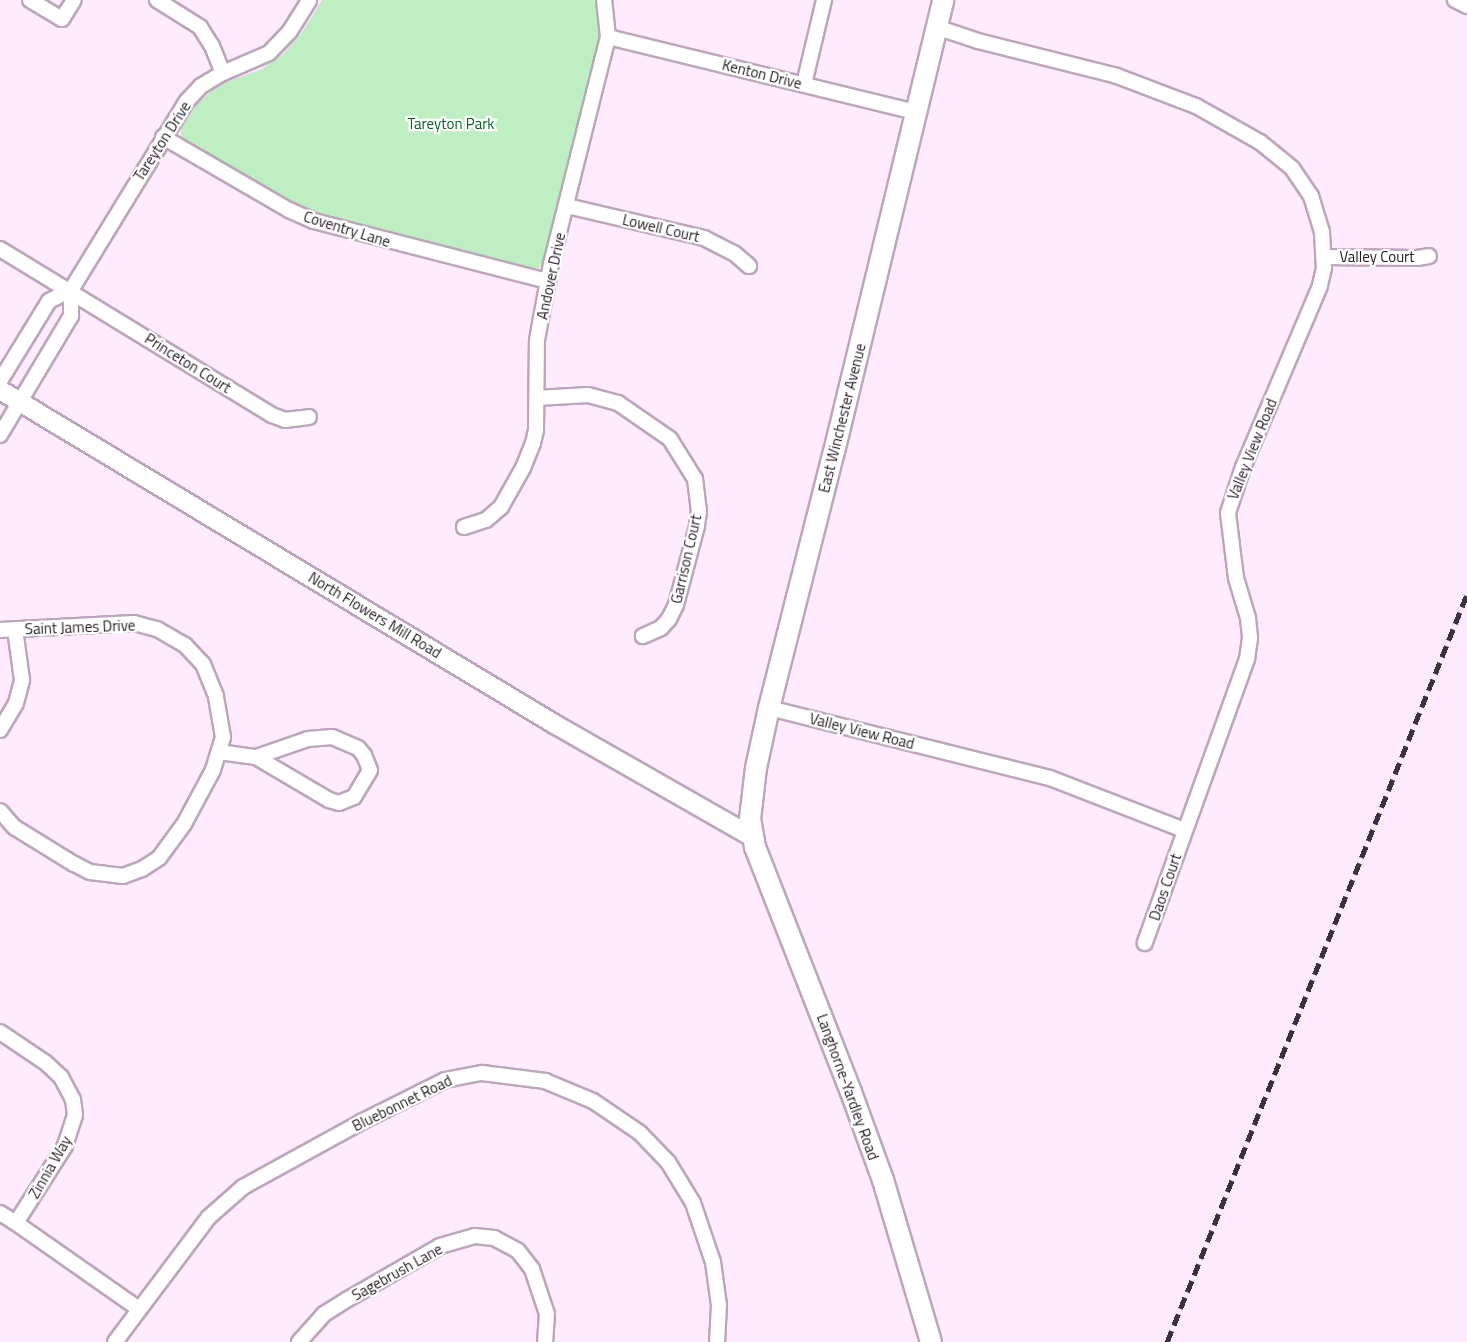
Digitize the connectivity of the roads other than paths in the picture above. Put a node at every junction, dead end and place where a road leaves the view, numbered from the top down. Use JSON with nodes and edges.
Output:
{"nodes":[{"id":1,"x":30,"y":0,"type":"edge"},
{"id":2,"x":74,"y":0,"type":"edge"},
{"id":3,"x":157,"y":0,"type":"edge"},
{"id":4,"x":309,"y":0,"type":"edge"},
{"id":5,"x":604,"y":0,"type":"edge"},
{"id":6,"x":824,"y":0,"type":"edge"},
{"id":7,"x":943,"y":0,"type":"edge"},
{"id":8,"x":1455,"y":0,"type":"edge"},
{"id":9,"x":1467,"y":6,"type":"edge"},
{"id":10,"x":936,"y":27,"type":"junction"},
{"id":11,"x":608,"y":37,"type":"junction"},
{"id":12,"x":223,"y":73,"type":"junction"},
{"id":13,"x":804,"y":84,"type":"junction"},
{"id":14,"x":915,"y":112,"type":"junction"},
{"id":15,"x":163,"y":137,"type":"junction"},
{"id":16,"x":567,"y":206,"type":"junction"},
{"id":17,"x":0,"y":249,"type":"edge"},
{"id":18,"x":1429,"y":256,"type":"dead end"},
{"id":19,"x":1324,"y":257,"type":"junction"},
{"id":20,"x":749,"y":266,"type":"dead end"},
{"id":21,"x":548,"y":281,"type":"junction"},
{"id":22,"x":71,"y":290,"type":"junction"},
{"id":23,"x":0,"y":381,"type":"edge"},
{"id":24,"x":0,"y":390,"type":"edge"},
{"id":25,"x":537,"y":398,"type":"junction"},
{"id":26,"x":21,"y":402,"type":"junction"},
{"id":27,"x":309,"y":417,"type":"dead end"},
{"id":28,"x":0,"y":435,"type":"edge"},
{"id":29,"x":464,"y":527,"type":"dead end"},
{"id":30,"x":15,"y":628,"type":"junction"},
{"id":31,"x":0,"y":630,"type":"edge"},
{"id":32,"x":643,"y":636,"type":"dead end"},
{"id":33,"x":769,"y":708,"type":"junction"},
{"id":34,"x":0,"y":730,"type":"edge"},
{"id":35,"x":219,"y":752,"type":"junction"},
{"id":36,"x":256,"y":757,"type":"junction"},
{"id":37,"x":0,"y":811,"type":"edge"},
{"id":38,"x":1185,"y":830,"type":"junction"},
{"id":39,"x":752,"y":837,"type":"junction"},
{"id":40,"x":1144,"y":943,"type":"dead end"},
{"id":41,"x":0,"y":1032,"type":"edge"},
{"id":42,"x":0,"y":1213,"type":"edge"},
{"id":43,"x":16,"y":1223,"type":"junction"},
{"id":44,"x":139,"y":1309,"type":"junction"},
{"id":45,"x":115,"y":1342,"type":"edge"},
{"id":46,"x":298,"y":1342,"type":"edge"},
{"id":47,"x":545,"y":1342,"type":"edge"},
{"id":48,"x":717,"y":1342,"type":"edge"},
{"id":49,"x":930,"y":1342,"type":"edge"}],
"edges":[{"from":1,"to":2,"type":"street"},
{"from":3,"to":12,"type":"street"},
{"from":4,"to":12,"type":"street","name":"Tareyton Drive"},
{"from":5,"to":11,"type":"street","name":"Andover Drive"},
{"from":6,"to":13,"type":"street"},
{"from":7,"to":10,"type":"main road","name":"East Winchester Avenue"},
{"from":8,"to":9,"type":"street"},
{"from":10,"to":14,"type":"main road","name":"East Winchester Avenue"},
{"from":10,"to":19,"type":"street","name":"Valley View Road"},
{"from":11,"to":13,"type":"street","name":"Kenton Drive"},
{"from":11,"to":16,"type":"street","name":"Andover Drive"},
{"from":12,"to":15,"type":"street","name":"Tareyton Drive"},
{"from":13,"to":14,"type":"street","name":"Kenton Drive"},
{"from":14,"to":33,"type":"main road","name":"East Winchester Avenue"},
{"from":15,"to":21,"type":"street","name":"Coventry Lane"},
{"from":15,"to":22,"type":"street","name":"Tareyton Drive"},
{"from":16,"to":20,"type":"street","name":"Lowell Court"},
{"from":16,"to":21,"type":"street","name":"Andover Drive"},
{"from":17,"to":22,"type":"street","name":"Princeton Court"},
{"from":18,"to":19,"type":"street","name":"Valley Court"},
{"from":19,"to":38,"type":"street","name":"Valley View Road"},
{"from":21,"to":25,"type":"street","name":"Andover Drive"},
{"from":22,"to":23,"type":"street","name":"Tareyton Drive"},
{"from":22,"to":26,"type":"street","name":"Tareyton Drive"},
{"from":22,"to":27,"type":"street","name":"Princeton Court"},
{"from":24,"to":26,"type":"street","name":"North Flowers Mill Road"},
{"from":25,"to":29,"type":"street","name":"Andover Drive"},
{"from":25,"to":32,"type":"street","name":"Garrison Court"},
{"from":26,"to":28,"type":"street","name":"Tareyton Drive"},
{"from":26,"to":39,"type":"street","name":"North Flowers Mill Road"},
{"from":30,"to":31,"type":"street","name":"Saint James Drive"},
{"from":30,"to":34,"type":"street","name":"Saint James Drive"},
{"from":30,"to":35,"type":"street","name":"Saint James Drive"},
{"from":33,"to":38,"type":"street","name":"Valley View Road"},
{"from":33,"to":39,"type":"main road","name":"East Winchester Avenue"},
{"from":35,"to":36,"type":"street"},
{"from":35,"to":37,"type":"street","name":"Saint James Drive"},
{"from":36,"to":36,"type":"street"},
{"from":38,"to":40,"type":"street","name":"Daos Court"},
{"from":39,"to":49,"type":"main road","name":"Langhorne-Yardley Road"},
{"from":41,"to":43,"type":"street","name":"Zinnia Way"},
{"from":42,"to":43,"type":"street"},
{"from":43,"to":44,"type":"street"},
{"from":44,"to":45,"type":"street","name":"Bluebonnet Road"},
{"from":44,"to":48,"type":"street","name":"Bluebonnet Road"},
{"from":46,"to":47,"type":"street","name":"Sagebrush Lane"}]}
